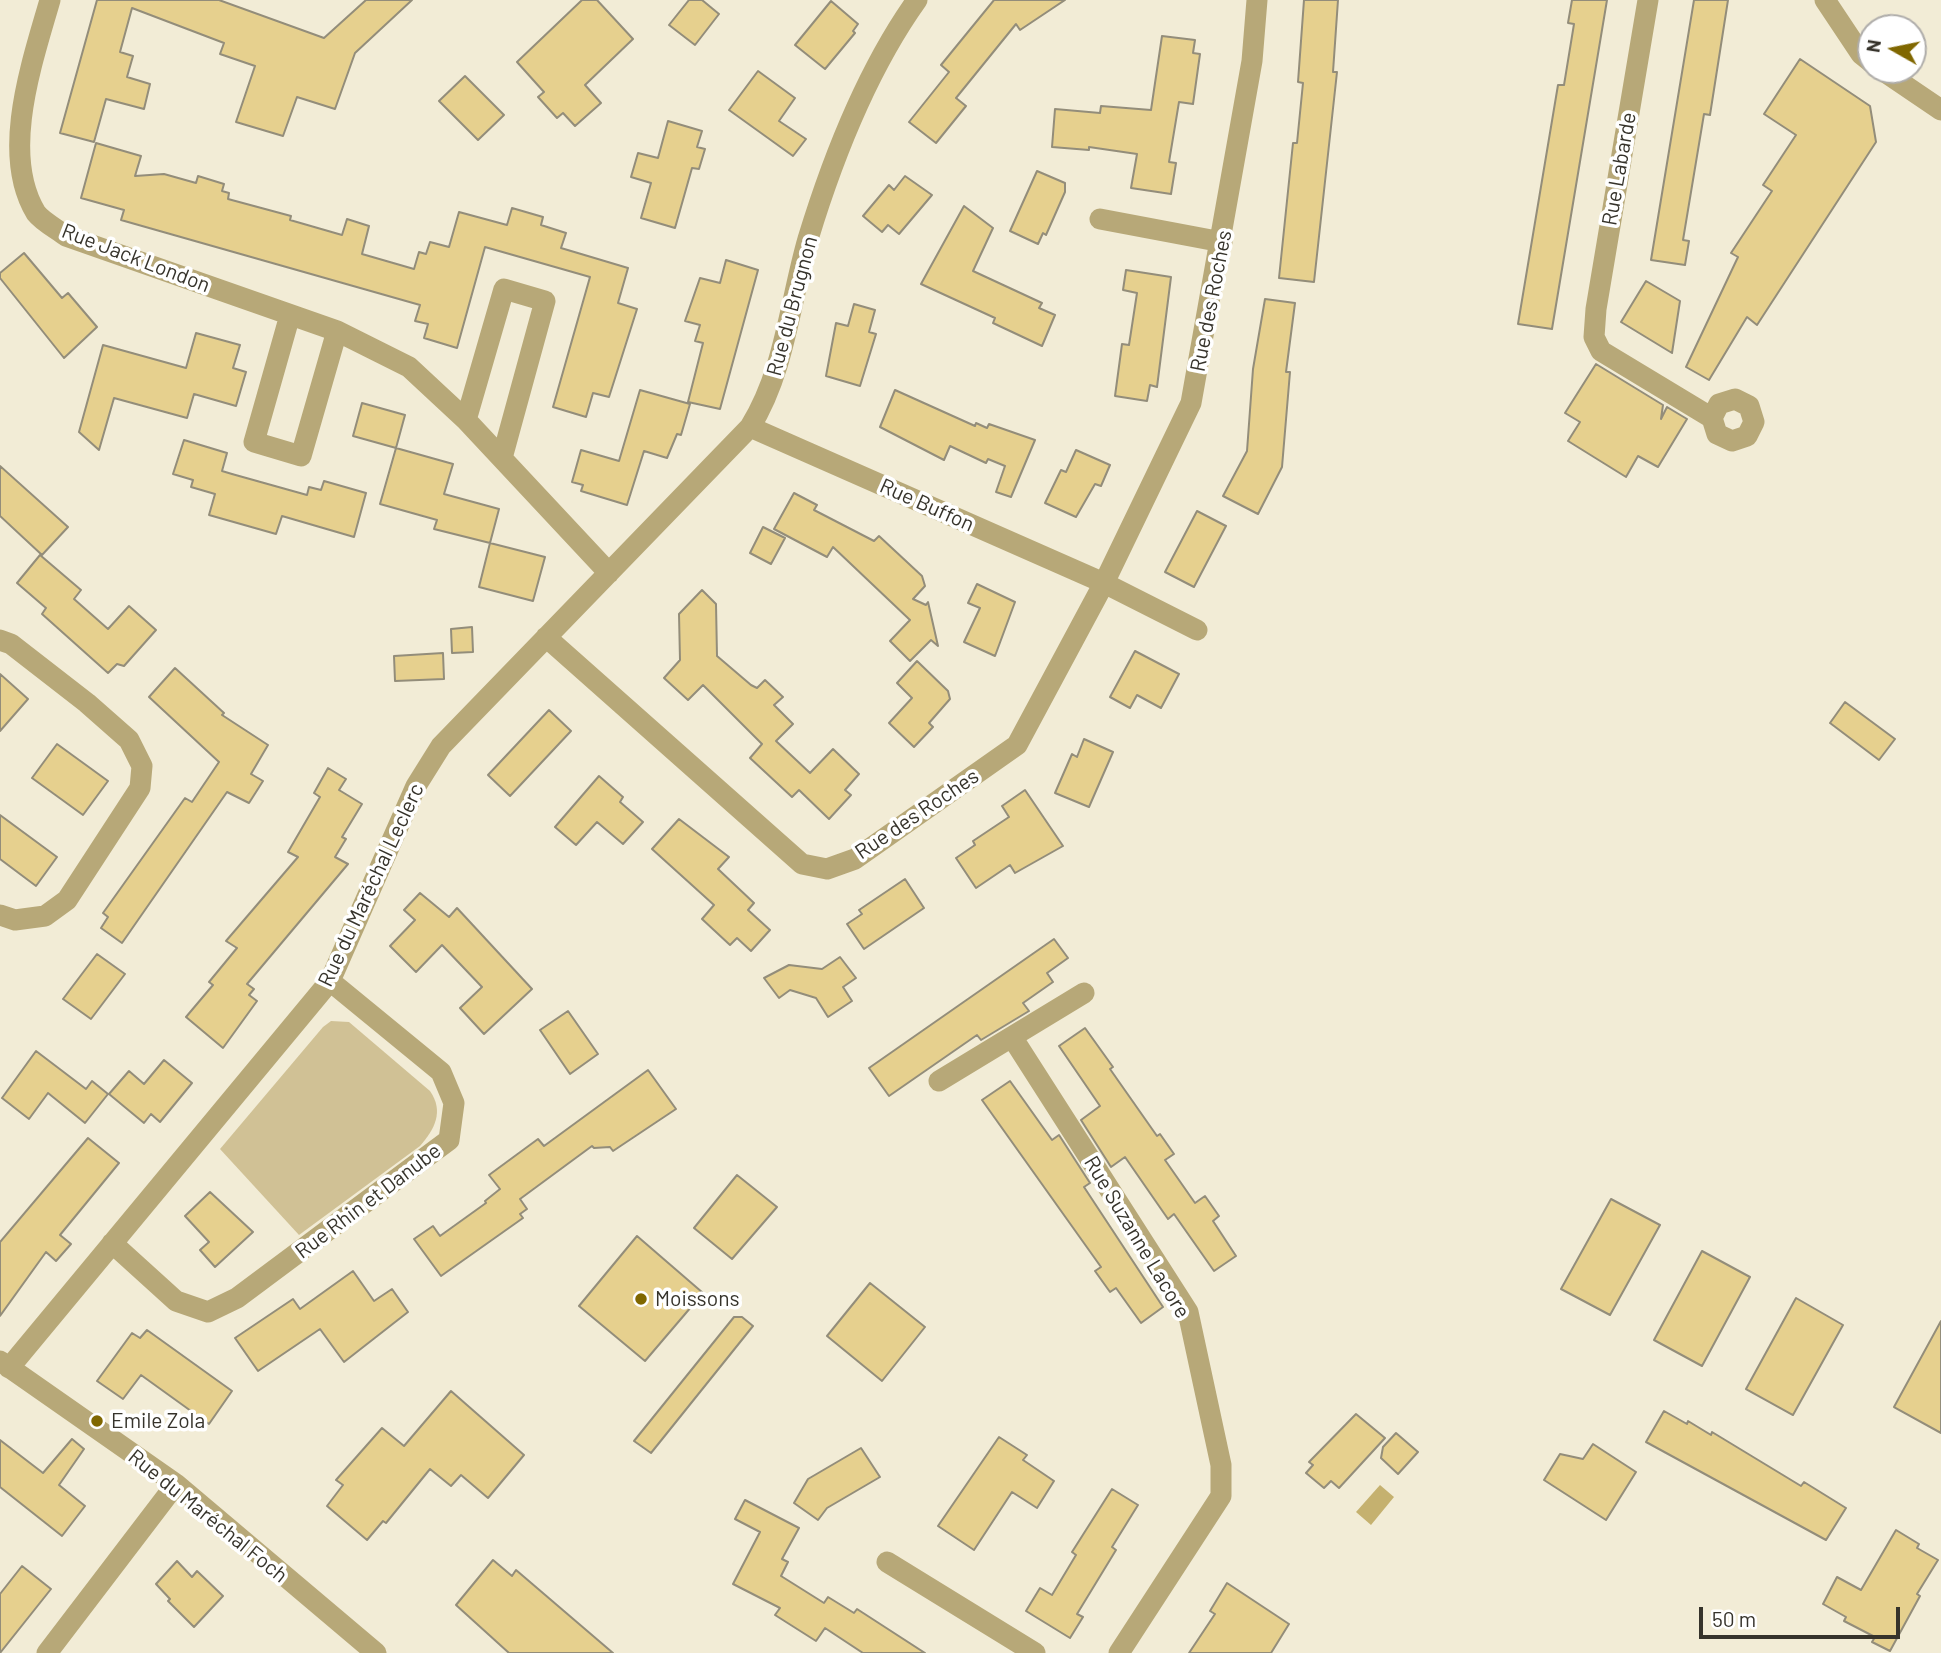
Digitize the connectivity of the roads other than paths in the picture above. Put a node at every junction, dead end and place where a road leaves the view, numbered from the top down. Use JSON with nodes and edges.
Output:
{"nodes":[{"id":1,"x":50,"y":0,"type":"edge"},
{"id":2,"x":916,"y":0,"type":"edge"},
{"id":3,"x":1257,"y":0,"type":"edge"},
{"id":4,"x":1648,"y":0,"type":"edge"},
{"id":5,"x":1825,"y":0,"type":"edge"},
{"id":6,"x":1857,"y":48,"type":"edge"},
{"id":7,"x":1903,"y":84,"type":"edge"},
{"id":8,"x":1941,"y":110,"type":"edge"},
{"id":9,"x":1100,"y":219,"type":"dead end"},
{"id":10,"x":1222,"y":242,"type":"junction"},
{"id":11,"x":290,"y":315,"type":"junction"},
{"id":12,"x":337,"y":331,"type":"junction"},
{"id":13,"x":1716,"y":411,"type":"dead end"},
{"id":14,"x":466,"y":420,"type":"junction"},
{"id":15,"x":750,"y":427,"type":"junction"},
{"id":16,"x":502,"y":458,"type":"junction"},
{"id":17,"x":609,"y":572,"type":"junction"},
{"id":18,"x":1104,"y":583,"type":"junction"},
{"id":19,"x":1197,"y":630,"type":"dead end"},
{"id":20,"x":546,"y":637,"type":"junction"},
{"id":21,"x":0,"y":640,"type":"edge"},
{"id":22,"x":0,"y":915,"type":"edge"},
{"id":23,"x":330,"y":981,"type":"junction"},
{"id":24,"x":1084,"y":993,"type":"dead end"},
{"id":25,"x":1012,"y":1037,"type":"junction"},
{"id":26,"x":939,"y":1081,"type":"dead end"},
{"id":27,"x":112,"y":1243,"type":"junction"},
{"id":28,"x":4,"y":1364,"type":"edge"},
{"id":29,"x":176,"y":1485,"type":"junction"},
{"id":30,"x":887,"y":1562,"type":"dead end"},
{"id":31,"x":47,"y":1653,"type":"edge"},
{"id":32,"x":376,"y":1653,"type":"edge"},
{"id":33,"x":1035,"y":1653,"type":"edge"},
{"id":34,"x":1119,"y":1653,"type":"edge"}],
"edges":[{"from":1,"to":11,"type":"street","name":"Rue Jack London"},
{"from":2,"to":15,"type":"street","name":"Rue du Brugnon"},
{"from":3,"to":10,"type":"street","name":"Rue des Roches"},
{"from":4,"to":13,"type":"street","name":"Rue Labarde"},
{"from":5,"to":6,"type":"street"},
{"from":7,"to":8,"type":"street"},
{"from":9,"to":10,"type":"street"},
{"from":10,"to":18,"type":"street","name":"Rue des Roches"},
{"from":11,"to":12,"type":"street","name":"Rue Jack London"},
{"from":11,"to":12,"type":"street"},
{"from":12,"to":14,"type":"street","name":"Rue Jack London"},
{"from":14,"to":16,"type":"street","name":"Rue Jack London"},
{"from":14,"to":16,"type":"street"},
{"from":15,"to":17,"type":"street","name":"Rue du Brugnon"},
{"from":15,"to":18,"type":"street","name":"Rue Buffon"},
{"from":16,"to":17,"type":"street","name":"Rue Jack London"},
{"from":17,"to":20,"type":"street","name":"Rue du Maréchal Leclerc"},
{"from":18,"to":19,"type":"street"},
{"from":18,"to":20,"type":"street","name":"Rue des Roches"},
{"from":20,"to":23,"type":"street","name":"Rue du Maréchal Leclerc"},
{"from":21,"to":22,"type":"street"},
{"from":23,"to":27,"type":"street","name":"Rue du Maréchal Leclerc"},
{"from":23,"to":27,"type":"street","name":"Rue Rhin et Danube"},
{"from":24,"to":25,"type":"street"},
{"from":25,"to":26,"type":"street"},
{"from":25,"to":34,"type":"street","name":"Rue Suzanne Lacore"},
{"from":27,"to":28,"type":"street","name":"Rue du Maréchal Leclerc"},
{"from":28,"to":29,"type":"street","name":"Rue du Maréchal Foch"},
{"from":29,"to":31,"type":"street"},
{"from":29,"to":32,"type":"street","name":"Rue du Maréchal Foch"},
{"from":30,"to":33,"type":"street"}]}
